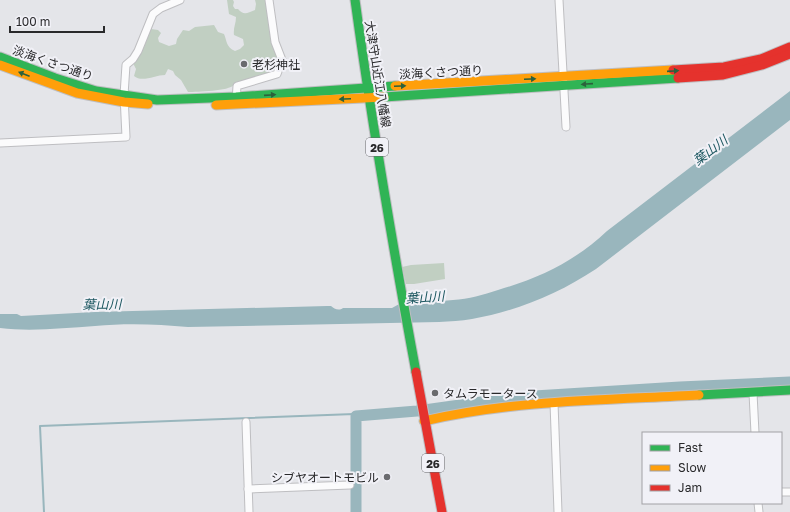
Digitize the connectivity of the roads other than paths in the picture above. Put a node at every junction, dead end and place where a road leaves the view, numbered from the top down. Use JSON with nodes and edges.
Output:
{"nodes":[{"id":1,"x":180,"y":0,"type":"edge"},
{"id":2,"x":268,"y":0,"type":"edge"},
{"id":3,"x":355,"y":0,"type":"edge"},
{"id":4,"x":559,"y":0,"type":"edge"},
{"id":5,"x":790,"y":47,"type":"edge"},
{"id":6,"x":790,"y":54,"type":"edge"},
{"id":7,"x":0,"y":57,"type":"edge"},
{"id":8,"x":0,"y":65,"type":"edge"},
{"id":9,"x":564,"y":81,"type":"junction"},
{"id":10,"x":367,"y":88,"type":"junction"},
{"id":11,"x":369,"y":98,"type":"junction"},
{"id":12,"x":124,"y":99,"type":"junction"},
{"id":13,"x":236,"y":101,"type":"junction"},
{"id":14,"x":566,"y":127,"type":"dead end"},
{"id":15,"x":0,"y":143,"type":"edge"},
{"id":16,"x":790,"y":390,"type":"edge"},
{"id":17,"x":753,"y":393,"type":"junction"},
{"id":18,"x":554,"y":403,"type":"junction"},
{"id":19,"x":423,"y":414,"type":"junction"},
{"id":20,"x":246,"y":422,"type":"dead end"},
{"id":21,"x":755,"y":432,"type":"edge"},
{"id":22,"x":350,"y":485,"type":"dead end"},
{"id":23,"x":248,"y":489,"type":"junction"},
{"id":24,"x":248,"y":512,"type":"edge"},
{"id":25,"x":442,"y":512,"type":"edge"},
{"id":26,"x":558,"y":512,"type":"edge"}],
"edges":[{"from":1,"to":12,"type":"street"},
{"from":2,"to":13,"type":"street"},
{"from":3,"to":10,"type":"street","name":"大津守山近江八幡線","number":"26"},
{"from":4,"to":9,"type":"street"},
{"from":9,"to":5,"type":"street","name":"淡海くさつ通り","one_way":true},
{"from":6,"to":9,"type":"street","name":"淡海くさつ通り","one_way":true},
{"from":7,"to":12,"type":"street","name":"淡海くさつ通り"},
{"from":12,"to":8,"type":"street","name":"淡海くさつ通り","one_way":true},
{"from":10,"to":9,"type":"street","name":"淡海くさつ通り","one_way":true},
{"from":9,"to":11,"type":"street","name":"淡海くさつ通り"},
{"from":9,"to":14,"type":"street"},
{"from":10,"to":11,"type":"street","name":"大津守山近江八幡線","number":"26"},
{"from":13,"to":10,"type":"street","name":"淡海くさつ通り","one_way":true},
{"from":11,"to":13,"type":"street","name":"淡海くさつ通り","one_way":true},
{"from":11,"to":19,"type":"street","name":"大津守山近江八幡線","number":"26"},
{"from":12,"to":13,"type":"street","name":"淡海くさつ通り"},
{"from":12,"to":15,"type":"street"},
{"from":16,"to":17,"type":"street"},
{"from":17,"to":18,"type":"street"},
{"from":17,"to":21,"type":"street"},
{"from":18,"to":19,"type":"street"},
{"from":18,"to":26,"type":"street"},
{"from":19,"to":25,"type":"street","number":"26"},
{"from":20,"to":23,"type":"street"},
{"from":22,"to":23,"type":"street"},
{"from":23,"to":24,"type":"street"}]}
